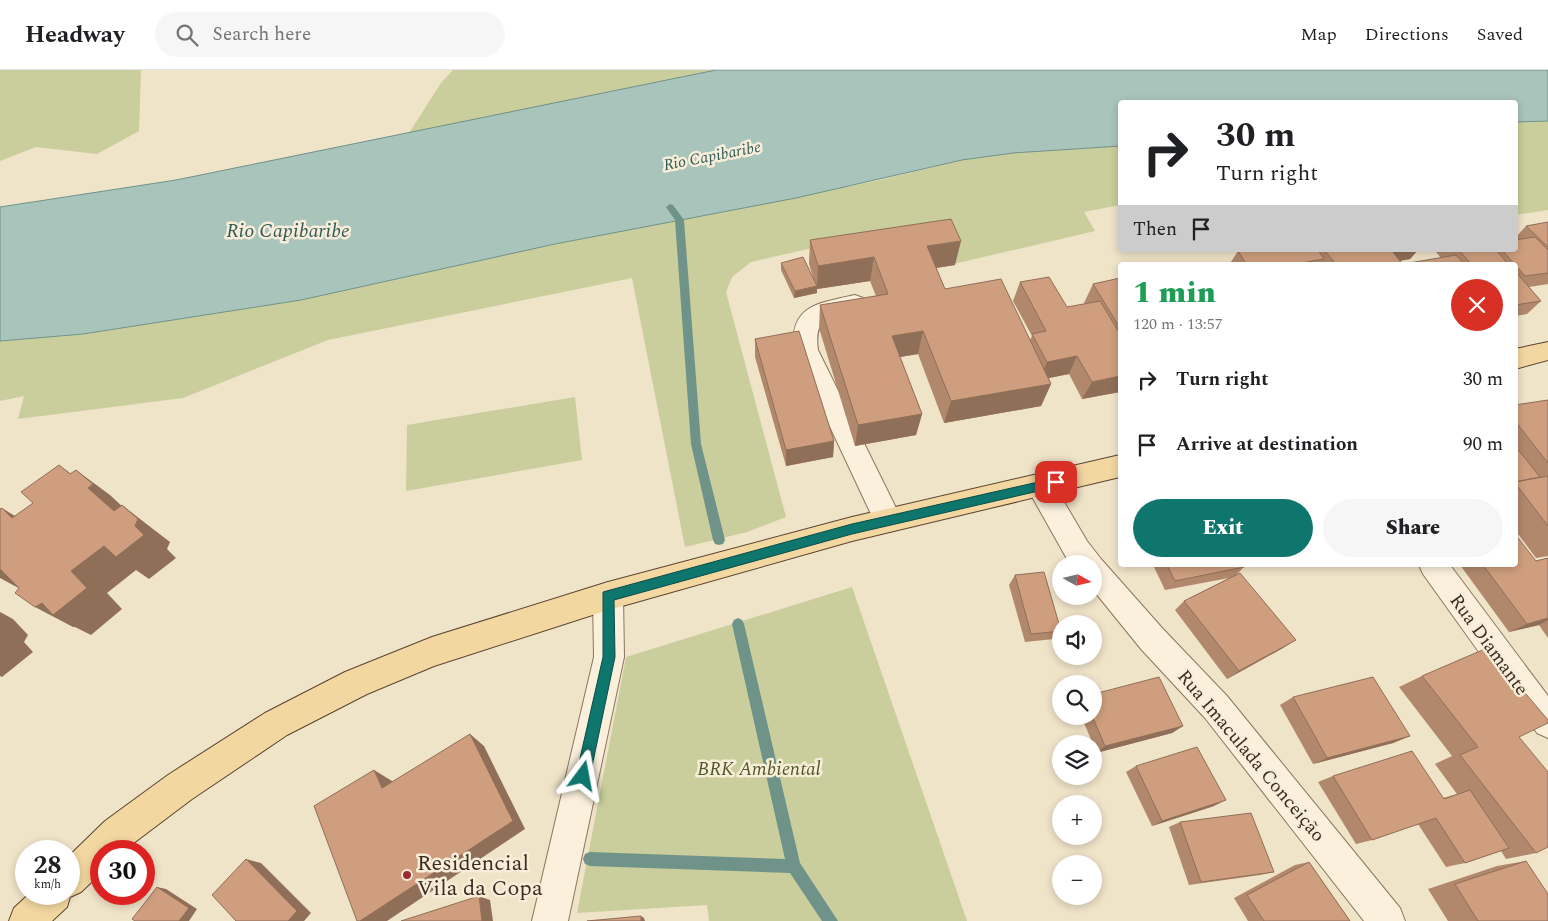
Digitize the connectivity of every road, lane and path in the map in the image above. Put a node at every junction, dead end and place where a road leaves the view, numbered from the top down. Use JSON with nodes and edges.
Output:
{"nodes":[{"id":1,"x":855,"y":304,"type":"edge"},
{"id":2,"x":1548,"y":351,"type":"edge"},
{"id":3,"x":1518,"y":358,"type":"edge"},
{"id":4,"x":1118,"y":466,"type":"edge"},
{"id":5,"x":1040,"y":486,"type":"junction"},
{"id":6,"x":888,"y":520,"type":"junction"},
{"id":7,"x":1081,"y":555,"type":"edge"},
{"id":8,"x":1434,"y":567,"type":"edge"},
{"id":9,"x":1102,"y":579,"type":"edge"},
{"id":10,"x":608,"y":596,"type":"junction"},
{"id":11,"x":1548,"y":722,"type":"edge"},
{"id":12,"x":80,"y":869,"type":"edge"},
{"id":13,"x":43,"y":905,"type":"edge"},
{"id":14,"x":27,"y":921,"type":"edge"},
{"id":15,"x":550,"y":921,"type":"edge"},
{"id":16,"x":1386,"y":921,"type":"edge"}],
"edges":[{"from":1,"to":6,"type":"street"},
{"from":2,"to":3,"type":"main road"},
{"from":4,"to":5,"type":"main road"},
{"from":5,"to":6,"type":"main road"},
{"from":5,"to":7,"type":"street"},
{"from":6,"to":10,"type":"main road"},
{"from":8,"to":11,"type":"street","name":"Rua Diamante"},
{"from":9,"to":16,"type":"street","name":"Rua Imaculada Conceição"},
{"from":10,"to":12,"type":"main road"},
{"from":10,"to":15,"type":"street"},
{"from":13,"to":14,"type":"main road"}]}
